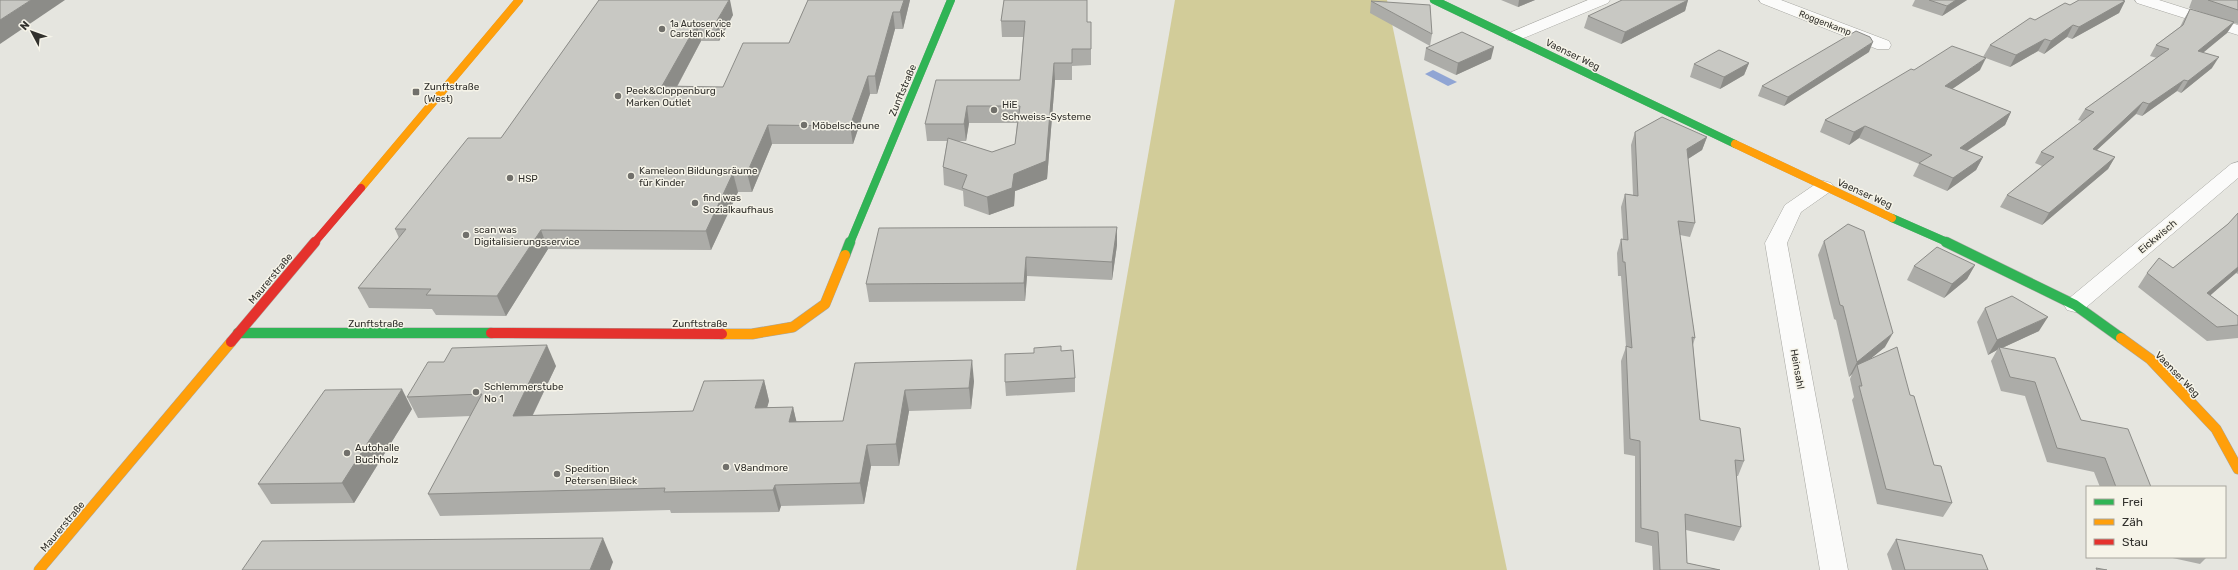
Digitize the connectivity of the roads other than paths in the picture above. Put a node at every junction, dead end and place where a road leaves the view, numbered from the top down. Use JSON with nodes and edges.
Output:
{"nodes":[{"id":1,"x":519,"y":0,"type":"edge"},
{"id":2,"x":951,"y":0,"type":"edge"},
{"id":3,"x":1434,"y":0,"type":"edge"},
{"id":4,"x":1602,"y":0,"type":"edge"},
{"id":5,"x":1767,"y":0,"type":"edge"},
{"id":6,"x":2143,"y":0,"type":"edge"},
{"id":7,"x":2238,"y":30,"type":"edge"},
{"id":8,"x":1513,"y":37,"type":"junction"},
{"id":9,"x":1883,"y":45,"type":"dead end"},
{"id":10,"x":2238,"y":168,"type":"edge"},
{"id":11,"x":1824,"y":187,"type":"junction"},
{"id":12,"x":2076,"y":305,"type":"junction"},
{"id":13,"x":238,"y":333,"type":"junction"},
{"id":14,"x":2238,"y":469,"type":"edge"},
{"id":15,"x":39,"y":570,"type":"edge"},
{"id":16,"x":1834,"y":570,"type":"edge"}],
"edges":[{"from":1,"to":13,"type":"street","name":"Maurerstraße"},
{"from":2,"to":13,"type":"street","name":"Zunftstraße"},
{"from":3,"to":8,"type":"street","name":"Vaenser Weg"},
{"from":4,"to":8,"type":"street"},
{"from":5,"to":9,"type":"street","name":"Roggenkamp"},
{"from":6,"to":7,"type":"street"},
{"from":8,"to":11,"type":"street","name":"Vaenser Weg"},
{"from":10,"to":12,"type":"street","name":"Eickwisch"},
{"from":11,"to":12,"type":"street","name":"Vaenser Weg"},
{"from":11,"to":16,"type":"street","name":"Heinsahl"},
{"from":12,"to":14,"type":"street","name":"Vaenser Weg"},
{"from":13,"to":15,"type":"street","name":"Maurerstraße"}]}
